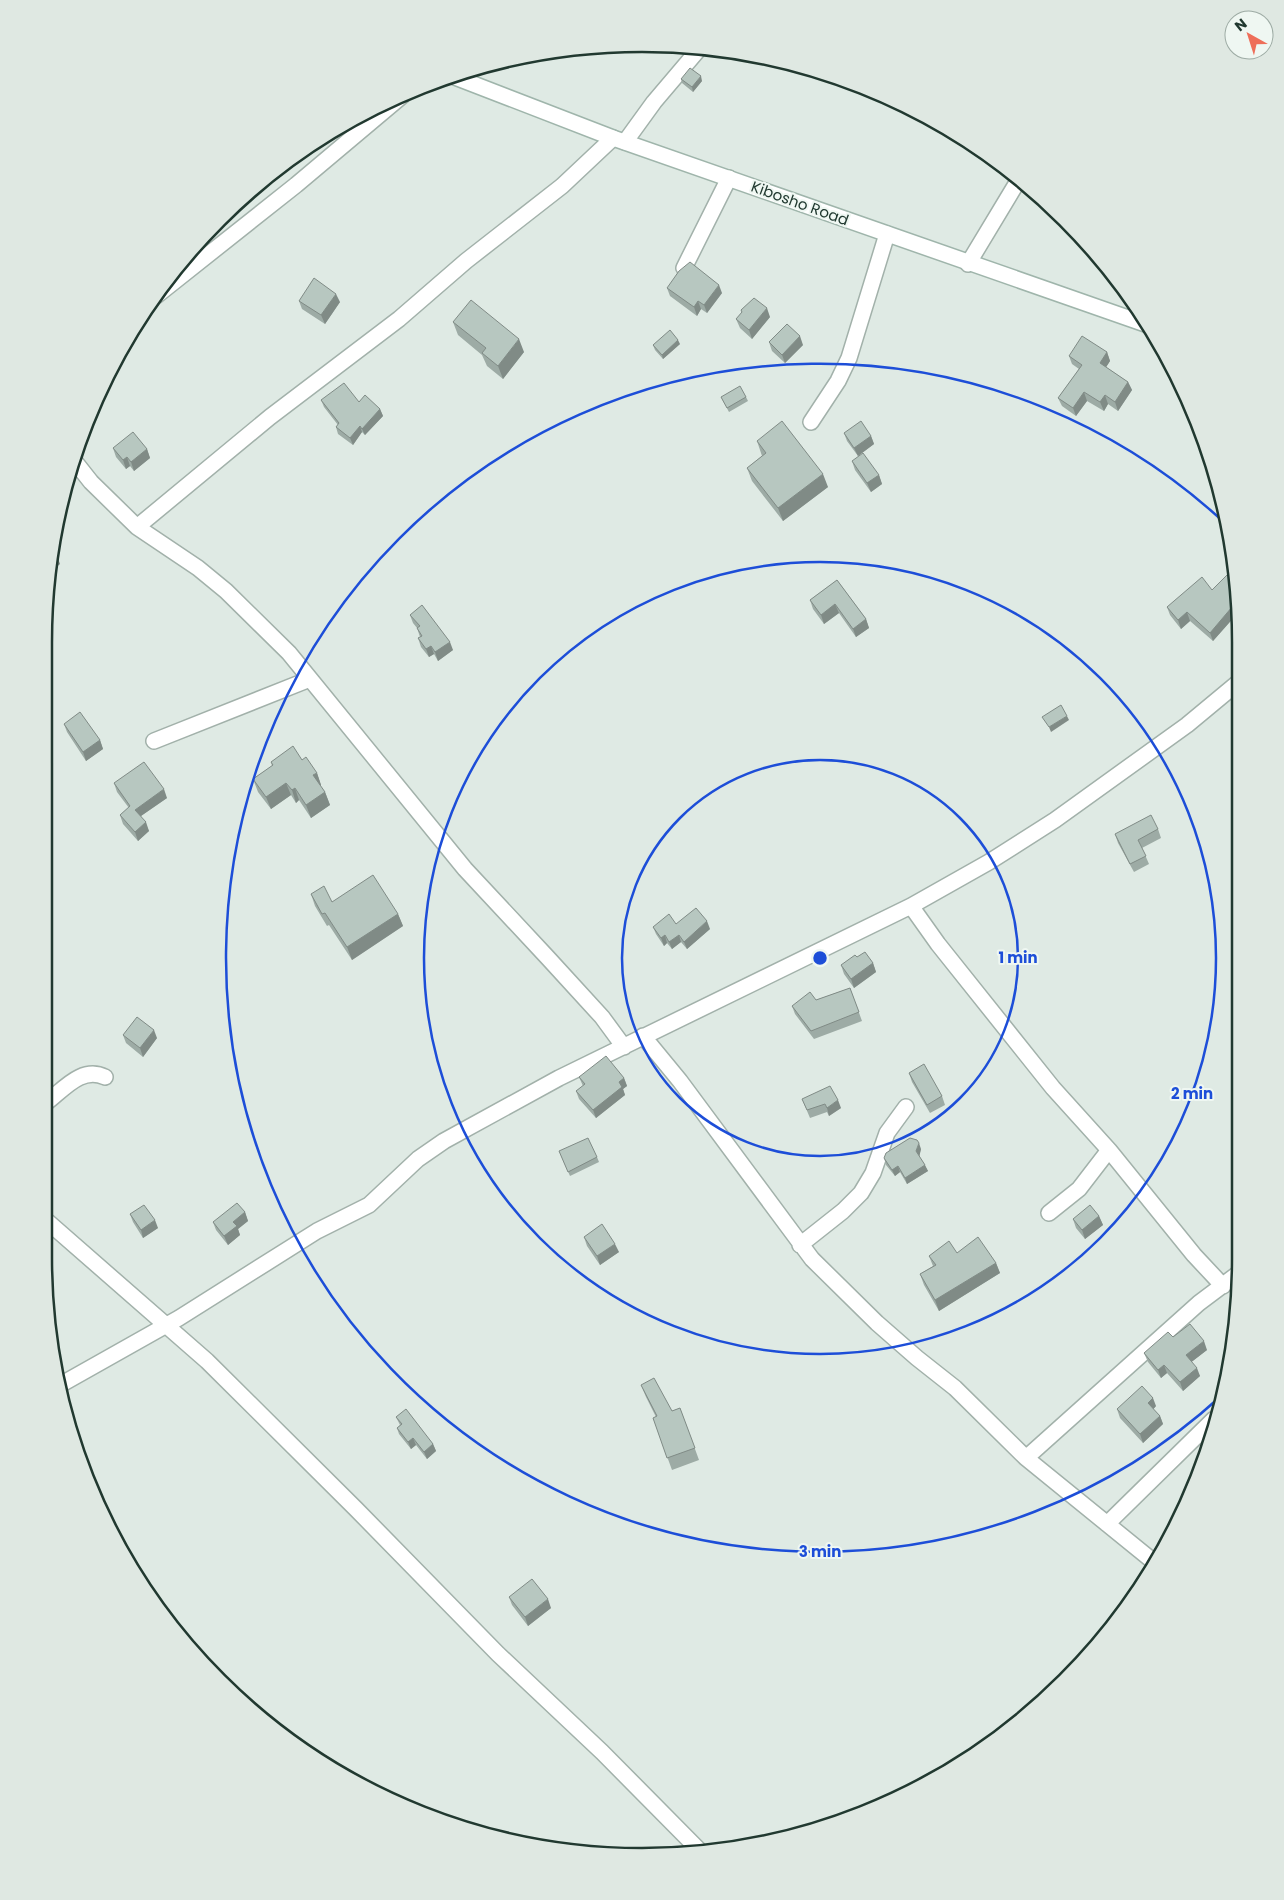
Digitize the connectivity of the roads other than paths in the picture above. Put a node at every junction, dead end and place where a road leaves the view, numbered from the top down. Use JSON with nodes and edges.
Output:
{"nodes":[{"id":1,"x":694,"y":55,"type":"edge"},
{"id":2,"x":464,"y":81,"type":"edge"},
{"id":3,"x":382,"y":112,"type":"edge"},
{"id":4,"x":619,"y":140,"type":"junction"},
{"id":5,"x":729,"y":178,"type":"junction"},
{"id":6,"x":1015,"y":186,"type":"edge"},
{"id":7,"x":886,"y":234,"type":"junction"},
{"id":8,"x":968,"y":264,"type":"junction"},
{"id":9,"x":684,"y":268,"type":"edge"},
{"id":10,"x":177,"y":279,"type":"edge"},
{"id":11,"x":1137,"y":321,"type":"edge"},
{"id":12,"x":811,"y":422,"type":"dead end"},
{"id":13,"x":80,"y":468,"type":"edge"},
{"id":14,"x":137,"y":527,"type":"junction"},
{"id":15,"x":310,"y":679,"type":"junction"},
{"id":16,"x":1232,"y":688,"type":"edge"},
{"id":17,"x":154,"y":741,"type":"dead end"},
{"id":18,"x":911,"y":906,"type":"junction"},
{"id":19,"x":643,"y":1036,"type":"junction"},
{"id":20,"x":624,"y":1047,"type":"junction"},
{"id":21,"x":105,"y":1077,"type":"dead end"},
{"id":22,"x":52,"y":1098,"type":"edge"},
{"id":23,"x":906,"y":1107,"type":"dead end"},
{"id":24,"x":1109,"y":1150,"type":"junction"},
{"id":25,"x":1049,"y":1214,"type":"dead end"},
{"id":26,"x":52,"y":1225,"type":"edge"},
{"id":27,"x":800,"y":1244,"type":"junction"},
{"id":28,"x":1231,"y":1280,"type":"edge"},
{"id":29,"x":1223,"y":1286,"type":"junction"},
{"id":30,"x":168,"y":1324,"type":"junction"},
{"id":31,"x":66,"y":1381,"type":"edge"},
{"id":32,"x":1206,"y":1427,"type":"edge"},
{"id":33,"x":1026,"y":1458,"type":"junction"},
{"id":34,"x":1107,"y":1524,"type":"junction"},
{"id":35,"x":1150,"y":1558,"type":"edge"},
{"id":36,"x":694,"y":1845,"type":"edge"}],
"edges":[{"from":1,"to":4,"type":"street"},
{"from":2,"to":4,"type":"street","name":"Kibosho Road"},
{"from":3,"to":10,"type":"street"},
{"from":4,"to":5,"type":"street","name":"Kibosho Road"},
{"from":4,"to":14,"type":"street"},
{"from":5,"to":7,"type":"street","name":"Kibosho Road"},
{"from":5,"to":9,"type":"street"},
{"from":6,"to":8,"type":"street"},
{"from":7,"to":8,"type":"street","name":"Kibosho Road"},
{"from":7,"to":12,"type":"street"},
{"from":8,"to":11,"type":"street","name":"Kibosho Road"},
{"from":13,"to":14,"type":"street"},
{"from":14,"to":15,"type":"street"},
{"from":15,"to":17,"type":"street"},
{"from":15,"to":20,"type":"street"},
{"from":16,"to":18,"type":"street"},
{"from":18,"to":19,"type":"street"},
{"from":18,"to":24,"type":"street"},
{"from":19,"to":20,"type":"street"},
{"from":19,"to":27,"type":"street"},
{"from":20,"to":30,"type":"street"},
{"from":21,"to":22,"type":"street"},
{"from":23,"to":27,"type":"street"},
{"from":24,"to":25,"type":"street"},
{"from":24,"to":29,"type":"street"},
{"from":26,"to":30,"type":"street"},
{"from":27,"to":33,"type":"street"},
{"from":28,"to":29,"type":"street"},
{"from":29,"to":33,"type":"street"},
{"from":30,"to":31,"type":"street"},
{"from":30,"to":36,"type":"street"},
{"from":32,"to":34,"type":"street"},
{"from":33,"to":34,"type":"street"},
{"from":34,"to":35,"type":"street"}]}
